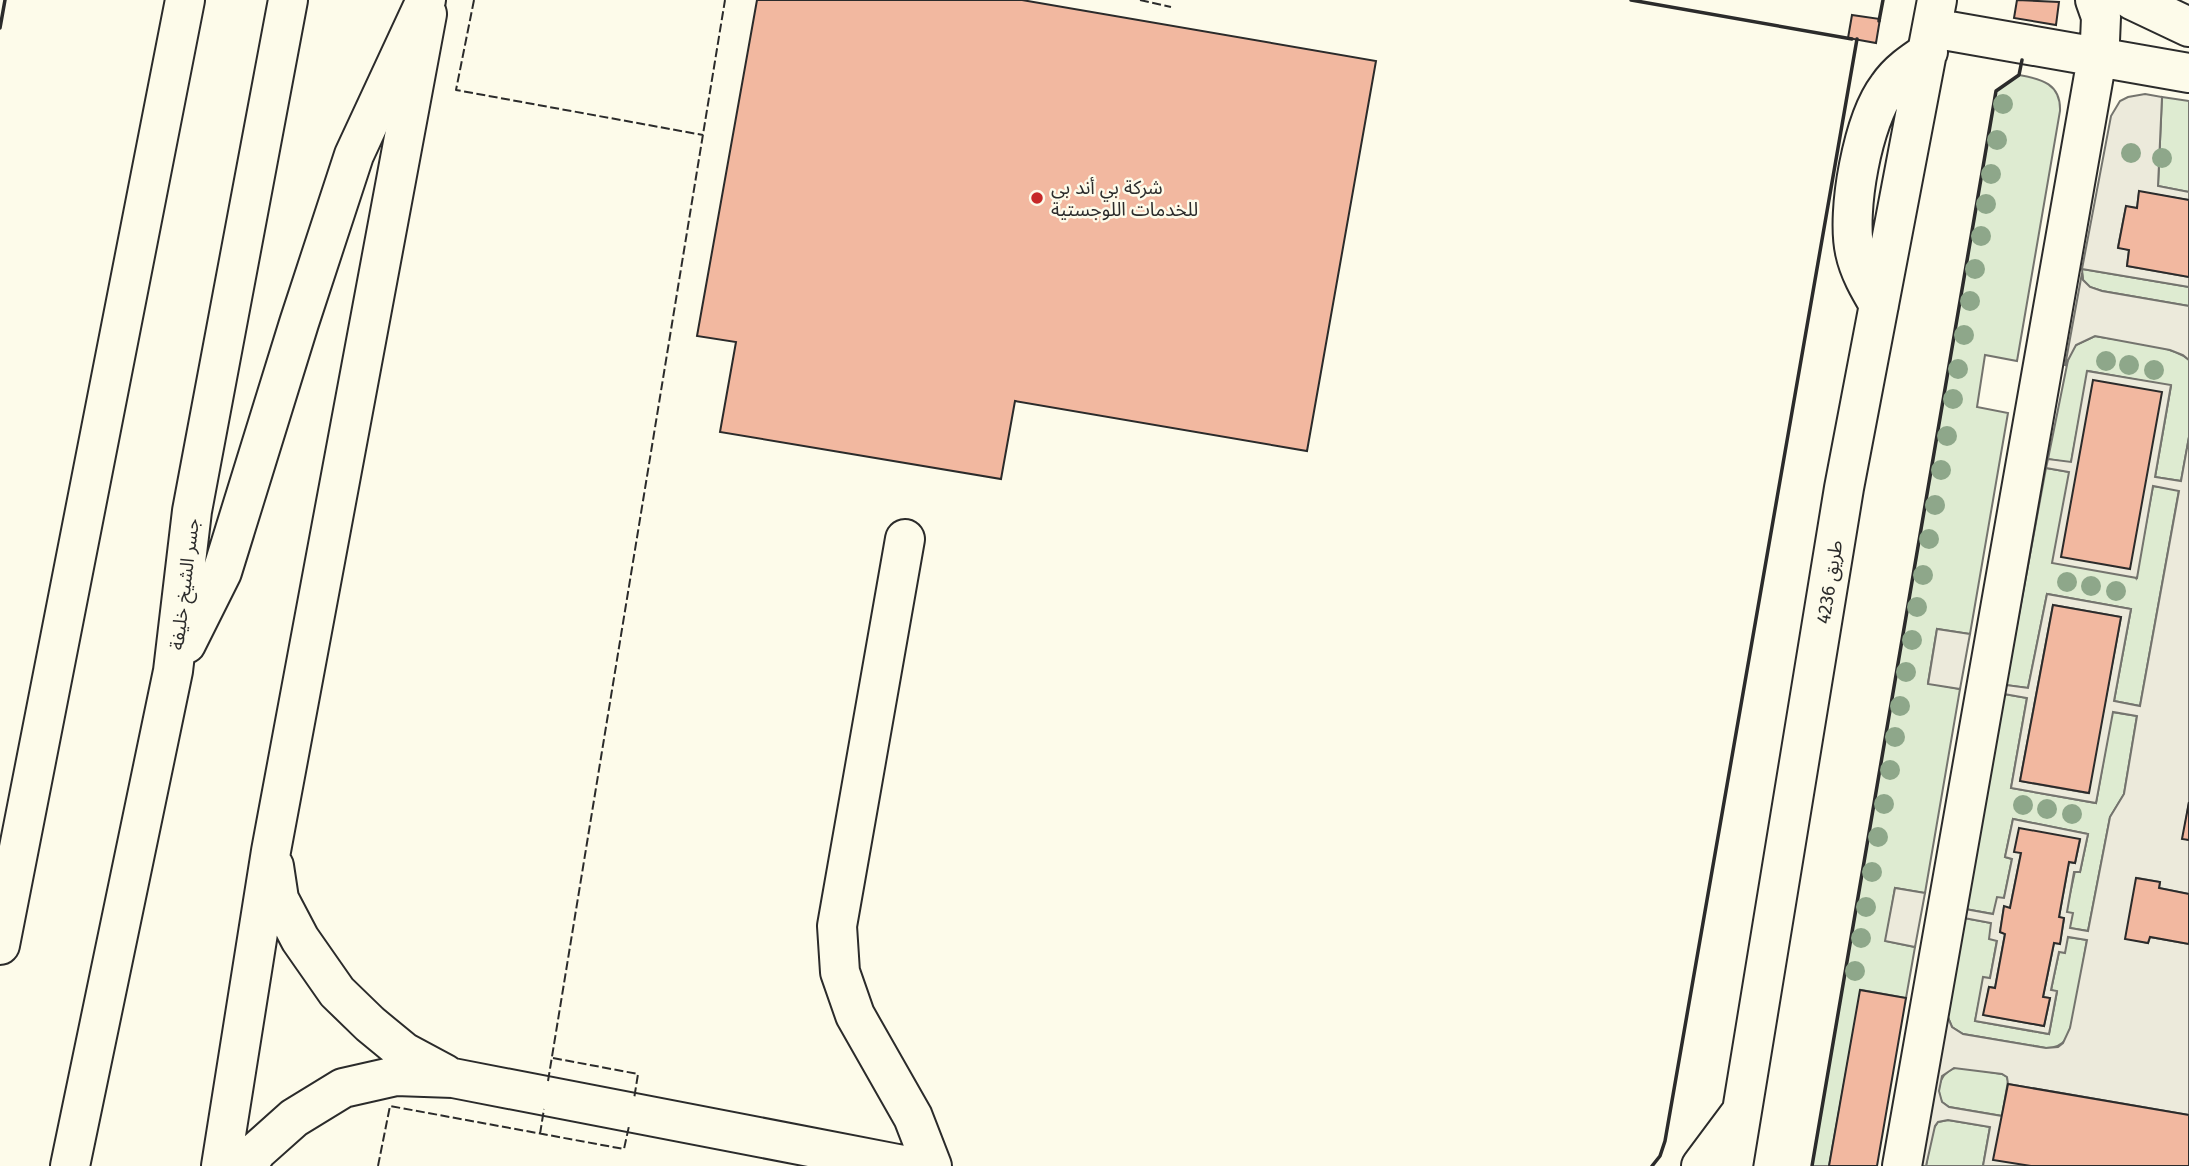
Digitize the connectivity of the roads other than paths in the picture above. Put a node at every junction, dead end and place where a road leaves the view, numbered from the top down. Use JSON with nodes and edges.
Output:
{"nodes":[{"id":1,"x":185,"y":0,"type":"edge"},
{"id":2,"x":288,"y":0,"type":"edge"},
{"id":3,"x":427,"y":0,"type":"edge"},
{"id":4,"x":2095,"y":0,"type":"edge"},
{"id":5,"x":2132,"y":0,"type":"edge"},
{"id":6,"x":1932,"y":27,"type":"edge"},
{"id":7,"x":2189,"y":27,"type":"edge"},
{"id":8,"x":2097,"y":57,"type":"junction"},
{"id":9,"x":2189,"y":73,"type":"edge"},
{"id":10,"x":905,"y":539,"type":"dead end"},
{"id":11,"x":173,"y":671,"type":"junction"},
{"id":12,"x":271,"y":851,"type":"junction"},
{"id":13,"x":0,"y":945,"type":"edge"},
{"id":14,"x":453,"y":1078,"type":"junction"},
{"id":15,"x":1742,"y":1111,"type":"junction"},
{"id":16,"x":70,"y":1166,"type":"edge"},
{"id":17,"x":220,"y":1166,"type":"edge"},
{"id":18,"x":247,"y":1166,"type":"edge"},
{"id":19,"x":908,"y":1166,"type":"edge"},
{"id":20,"x":932,"y":1166,"type":"edge"},
{"id":21,"x":1701,"y":1166,"type":"edge"},
{"id":22,"x":1733,"y":1166,"type":"edge"},
{"id":23,"x":1902,"y":1166,"type":"edge"}],
"edges":[{"from":1,"to":13,"type":"main road"},
{"from":2,"to":11,"type":"main road","name":"جسر الشيخ خليفة"},
{"from":3,"to":11,"type":"main road"},
{"from":3,"to":12,"type":"main road"},
{"from":4,"to":8,"type":"main road"},
{"from":5,"to":7,"type":"main road"},
{"from":6,"to":8,"type":"main road"},
{"from":6,"to":15,"type":"main road","name":"طريق 4236"},
{"from":8,"to":9,"type":"main road"},
{"from":8,"to":23,"type":"main road"},
{"from":10,"to":20,"type":"main road"},
{"from":11,"to":16,"type":"main road","name":"جسر الشيخ خليفة"},
{"from":12,"to":14,"type":"main road"},
{"from":12,"to":17,"type":"main road"},
{"from":14,"to":18,"type":"main road"},
{"from":14,"to":19,"type":"main road"},
{"from":15,"to":21,"type":"main road"},
{"from":15,"to":22,"type":"main road","name":"طريق 4236"}]}
